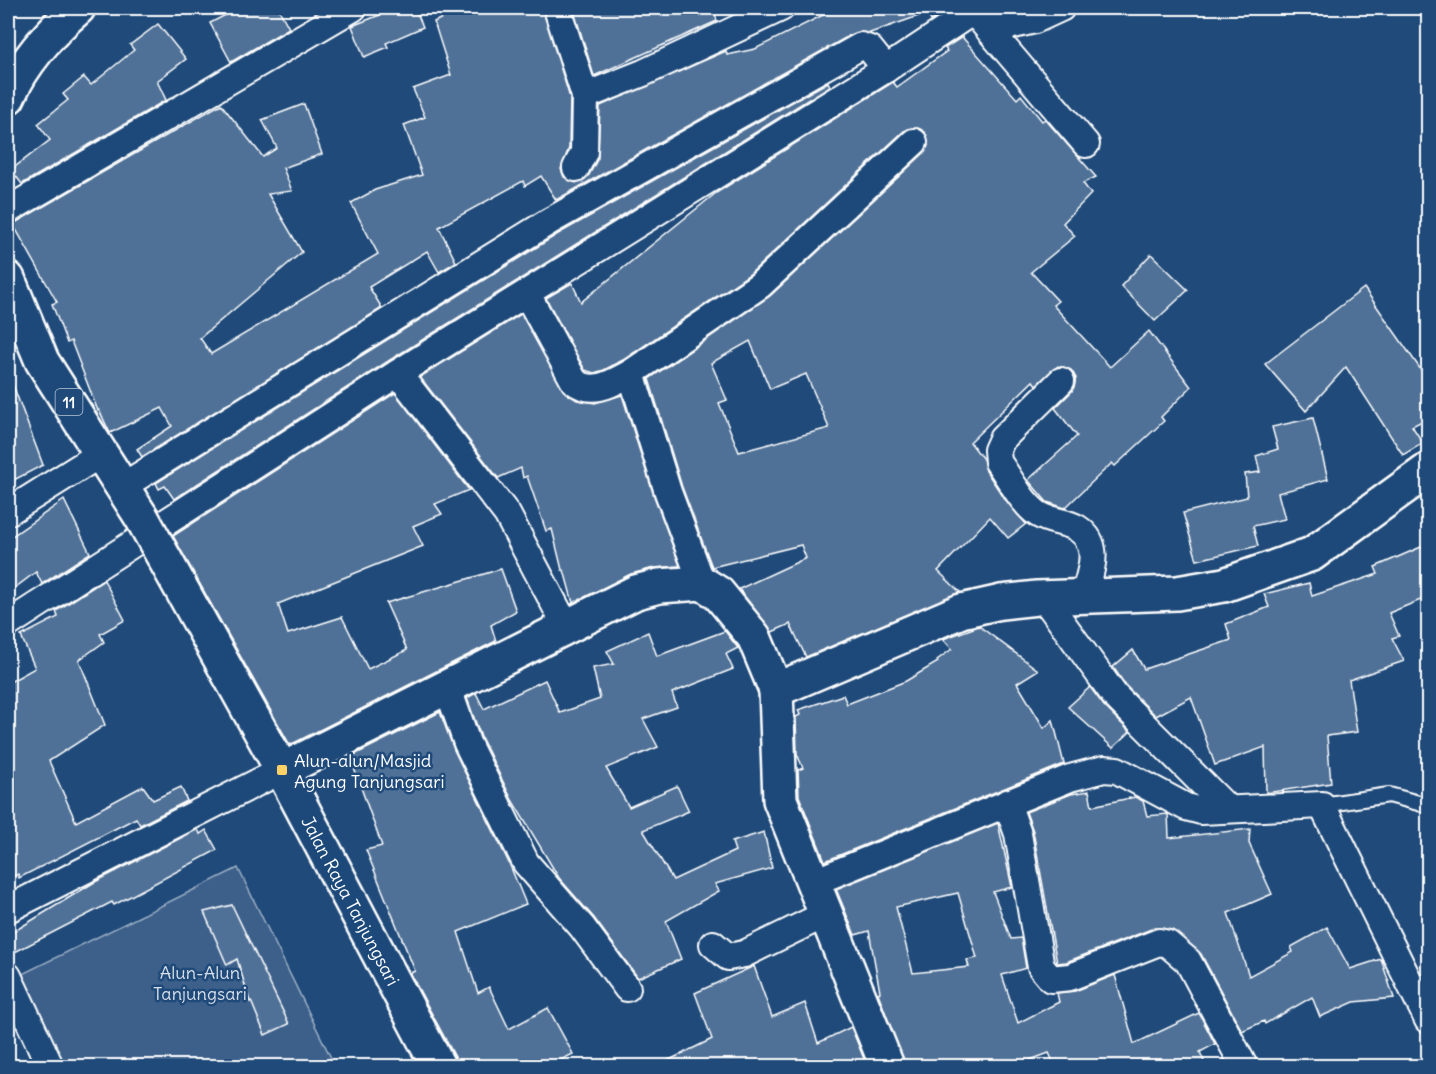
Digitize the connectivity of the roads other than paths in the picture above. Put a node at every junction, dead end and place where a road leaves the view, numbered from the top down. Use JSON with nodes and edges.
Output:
{"nodes":[{"id":1,"x":78,"y":8,"type":"edge"},
{"id":2,"x":353,"y":8,"type":"edge"},
{"id":3,"x":557,"y":8,"type":"edge"},
{"id":4,"x":781,"y":8,"type":"edge"},
{"id":5,"x":1061,"y":8,"type":"edge"},
{"id":6,"x":983,"y":9,"type":"edge"},
{"id":7,"x":886,"y":69,"type":"junction"},
{"id":8,"x":585,"y":96,"type":"junction"},
{"id":9,"x":8,"y":97,"type":"edge"},
{"id":10,"x":914,"y":142,"type":"dead end"},
{"id":11,"x":1086,"y":144,"type":"dead end"},
{"id":12,"x":576,"y":168,"type":"dead end"},
{"id":13,"x":8,"y":210,"type":"edge"},
{"id":14,"x":8,"y":279,"type":"edge"},
{"id":15,"x":527,"y":294,"type":"junction"},
{"id":16,"x":398,"y":373,"type":"junction"},
{"id":17,"x":631,"y":373,"type":"junction"},
{"id":18,"x":1060,"y":381,"type":"dead end"},
{"id":19,"x":102,"y":453,"type":"junction"},
{"id":20,"x":1428,"y":471,"type":"edge"},
{"id":21,"x":123,"y":486,"type":"junction"},
{"id":22,"x":8,"y":512,"type":"edge"},
{"id":23,"x":702,"y":582,"type":"junction"},
{"id":24,"x":1084,"y":596,"type":"junction"},
{"id":25,"x":1044,"y":598,"type":"junction"},
{"id":26,"x":8,"y":624,"type":"edge"},
{"id":27,"x":566,"y":626,"type":"junction"},
{"id":28,"x":447,"y":686,"type":"junction"},
{"id":29,"x":776,"y":690,"type":"junction"},
{"id":30,"x":282,"y":770,"type":"junction"},
{"id":31,"x":1007,"y":803,"type":"junction"},
{"id":32,"x":1422,"y":804,"type":"dead end"},
{"id":33,"x":1322,"y":805,"type":"junction"},
{"id":34,"x":1228,"y":809,"type":"junction"},
{"id":35,"x":814,"y":882,"type":"junction"},
{"id":36,"x":8,"y":909,"type":"edge"},
{"id":37,"x":826,"y":914,"type":"junction"},
{"id":38,"x":713,"y":944,"type":"dead end"},
{"id":39,"x":8,"y":976,"type":"edge"},
{"id":40,"x":627,"y":988,"type":"dead end"},
{"id":41,"x":1427,"y":1011,"type":"edge"},
{"id":42,"x":50,"y":1066,"type":"edge"},
{"id":43,"x":436,"y":1066,"type":"edge"},
{"id":44,"x":887,"y":1066,"type":"edge"},
{"id":45,"x":1244,"y":1066,"type":"edge"}],
"edges":[{"from":1,"to":9,"type":"main road"},
{"from":2,"to":13,"type":"street"},
{"from":3,"to":8,"type":"street"},
{"from":4,"to":8,"type":"street"},
{"from":5,"to":6,"type":"street"},
{"from":6,"to":7,"type":"street"},
{"from":6,"to":11,"type":"street"},
{"from":7,"to":15,"type":"street"},
{"from":7,"to":21,"type":"street"},
{"from":8,"to":12,"type":"street"},
{"from":10,"to":17,"type":"street"},
{"from":14,"to":19,"type":"main road","number":"11"},
{"from":15,"to":16,"type":"street"},
{"from":15,"to":17,"type":"street"},
{"from":16,"to":26,"type":"street"},
{"from":16,"to":27,"type":"street"},
{"from":17,"to":23,"type":"street"},
{"from":18,"to":24,"type":"street"},
{"from":19,"to":21,"type":"main road","number":"11"},
{"from":19,"to":22,"type":"street"},
{"from":20,"to":24,"type":"main road"},
{"from":21,"to":30,"type":"main road","name":"Jalan Raya Tanjungsari","number":"11"},
{"from":23,"to":27,"type":"main road"},
{"from":23,"to":29,"type":"main road"},
{"from":24,"to":25,"type":"main road"},
{"from":25,"to":29,"type":"main road"},
{"from":25,"to":34,"type":"street"},
{"from":27,"to":28,"type":"main road"},
{"from":28,"to":30,"type":"main road"},
{"from":28,"to":40,"type":"street"},
{"from":29,"to":35,"type":"main road"},
{"from":30,"to":36,"type":"street"},
{"from":30,"to":43,"type":"main road","name":"Jalan Raya Tanjungsari","number":"11"},
{"from":31,"to":34,"type":"street"},
{"from":31,"to":35,"type":"street"},
{"from":31,"to":45,"type":"street"},
{"from":32,"to":33,"type":"lane"},
{"from":33,"to":34,"type":"street"},
{"from":33,"to":41,"type":"street"},
{"from":35,"to":37,"type":"main road"},
{"from":37,"to":38,"type":"street"},
{"from":37,"to":44,"type":"main road"},
{"from":39,"to":42,"type":"street"}]}
